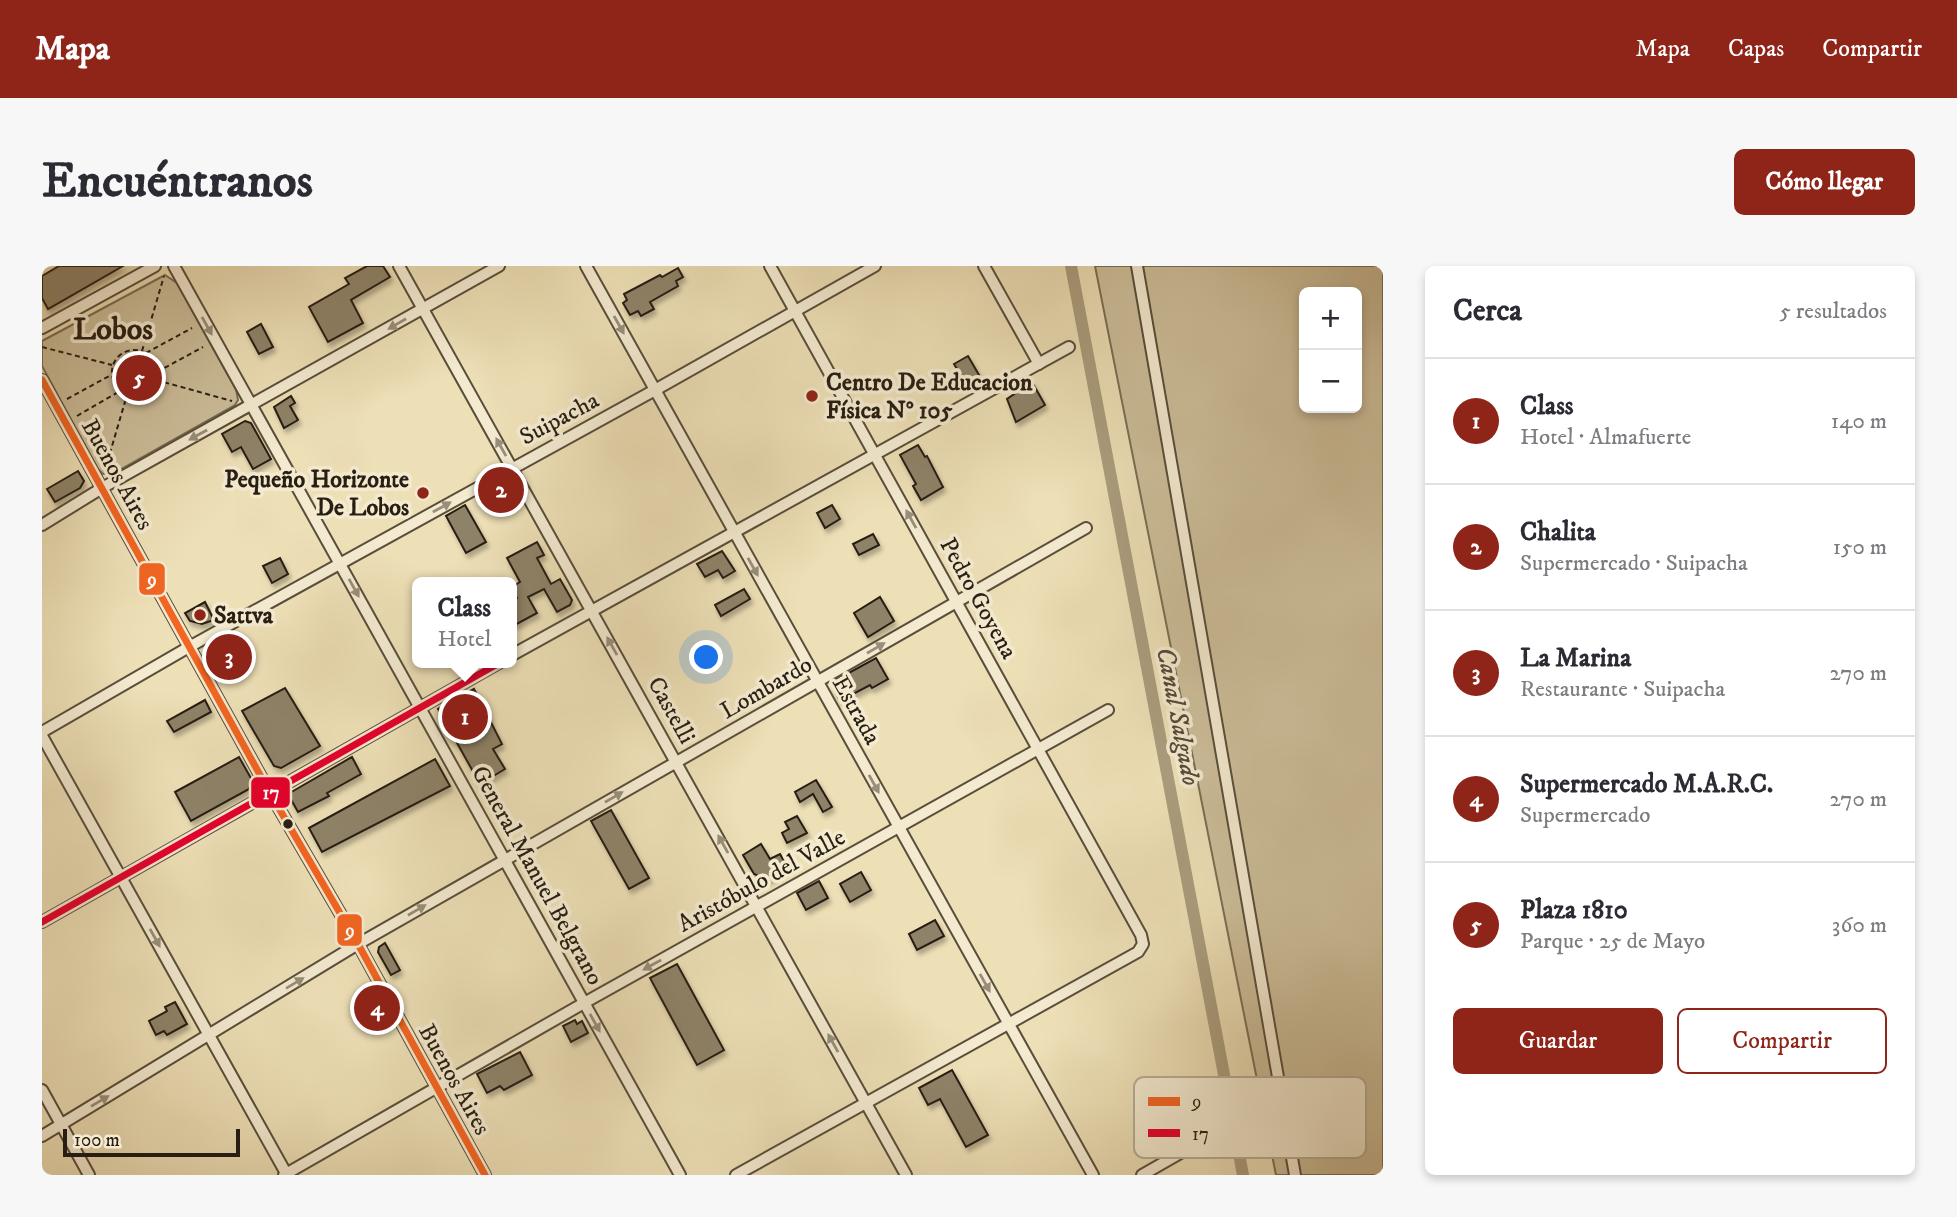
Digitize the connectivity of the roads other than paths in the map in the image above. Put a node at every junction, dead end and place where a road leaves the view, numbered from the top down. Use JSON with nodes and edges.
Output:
{"nodes":[{"id":1,"x":155,"y":266,"type":"edge"},
{"id":2,"x":174,"y":266,"type":"edge"},
{"id":3,"x":399,"y":266,"type":"edge"},
{"id":4,"x":499,"y":266,"type":"edge"},
{"id":5,"x":586,"y":266,"type":"edge"},
{"id":6,"x":770,"y":266,"type":"edge"},
{"id":7,"x":875,"y":266,"type":"edge"},
{"id":8,"x":984,"y":266,"type":"edge"},
{"id":9,"x":1137,"y":266,"type":"edge"},
{"id":10,"x":424,"y":309,"type":"junction"},
{"id":11,"x":795,"y":310,"type":"junction"},
{"id":12,"x":42,"y":328,"type":"edge"},
{"id":13,"x":1069,"y":347,"type":"dead end"},
{"id":14,"x":1039,"y":364,"type":"junction"},
{"id":15,"x":42,"y":380,"type":"edge"},
{"id":16,"x":655,"y":390,"type":"junction"},
{"id":17,"x":251,"y":406,"type":"junction"},
{"id":18,"x":875,"y":454,"type":"junction"},
{"id":19,"x":513,"y":467,"type":"junction"},
{"id":20,"x":102,"y":488,"type":"junction"},
{"id":21,"x":42,"y":525,"type":"edge"},
{"id":22,"x":1086,"y":528,"type":"dead end"},
{"id":23,"x":734,"y":532,"type":"junction"},
{"id":24,"x":340,"y":564,"type":"junction"},
{"id":25,"x":956,"y":600,"type":"junction"},
{"id":26,"x":593,"y":611,"type":"junction"},
{"id":27,"x":189,"y":647,"type":"junction"},
{"id":28,"x":517,"y":652,"type":"edge"},
{"id":29,"x":490,"y":668,"type":"edge"},
{"id":30,"x":817,"y":682,"type":"junction"},
{"id":31,"x":420,"y":706,"type":"junction"},
{"id":32,"x":1108,"y":710,"type":"dead end"},
{"id":33,"x":42,"y":734,"type":"edge"},
{"id":34,"x":1038,"y":748,"type":"junction"},
{"id":35,"x":677,"y":761,"type":"junction"},
{"id":36,"x":270,"y":793,"type":"junction"},
{"id":37,"x":899,"y":827,"type":"junction"},
{"id":38,"x":505,"y":859,"type":"junction"},
{"id":39,"x":121,"y":878,"type":"junction"},
{"id":40,"x":758,"y":906,"type":"junction"},
{"id":41,"x":42,"y":922,"type":"edge"},
{"id":42,"x":358,"y":944,"type":"junction"},
{"id":43,"x":584,"y":1003,"type":"junction"},
{"id":44,"x":1008,"y":1025,"type":"junction"},
{"id":45,"x":209,"y":1035,"type":"junction"},
{"id":46,"x":1278,"y":1077,"type":"edge"},
{"id":47,"x":435,"y":1087,"type":"junction"},
{"id":48,"x":42,"y":1090,"type":"edge"},
{"id":49,"x":866,"y":1103,"type":"junction"},
{"id":50,"x":61,"y":1125,"type":"junction"},
{"id":51,"x":42,"y":1136,"type":"edge"},
{"id":52,"x":1172,"y":1158,"type":"edge"},
{"id":53,"x":286,"y":1174,"type":"edge"},
{"id":54,"x":89,"y":1175,"type":"edge"},
{"id":55,"x":485,"y":1175,"type":"edge"},
{"id":56,"x":680,"y":1175,"type":"edge"},
{"id":57,"x":736,"y":1175,"type":"edge"},
{"id":58,"x":906,"y":1175,"type":"edge"},
{"id":59,"x":1093,"y":1175,"type":"edge"},
{"id":60,"x":1143,"y":1175,"type":"edge"}],
"edges":[{"from":1,"to":12,"type":"street"},
{"from":2,"to":17,"type":"street","name":"General Manuel Belgrano","one_way":true},
{"from":3,"to":10,"type":"street","name":"Castelli"},
{"from":4,"to":10,"type":"street"},
{"from":5,"to":16,"type":"street","name":"Estrada","one_way":true},
{"from":6,"to":11,"type":"street","name":"Pedro Goyena"},
{"from":7,"to":11,"type":"street","name":"Suipacha"},
{"from":8,"to":14,"type":"street"},
{"from":9,"to":46,"type":"street"},
{"from":10,"to":17,"type":"street","one_way":true},
{"from":19,"to":10,"type":"street","name":"Castelli","one_way":true},
{"from":11,"to":16,"type":"street","name":"Suipacha"},
{"from":11,"to":18,"type":"street","name":"Pedro Goyena"},
{"from":13,"to":14,"type":"street"},
{"from":14,"to":18,"type":"street"},
{"from":15,"to":20,"type":"street","name":"Buenos Aires"},
{"from":16,"to":19,"type":"street","name":"Suipacha"},
{"from":16,"to":23,"type":"street","name":"Estrada"},
{"from":17,"to":20,"type":"street","one_way":true},
{"from":17,"to":24,"type":"street","name":"General Manuel Belgrano"},
{"from":18,"to":23,"type":"street"},
{"from":25,"to":18,"type":"street","name":"Pedro Goyena","one_way":true},
{"from":24,"to":19,"type":"street","name":"Suipacha","one_way":true},
{"from":19,"to":26,"type":"street","name":"Castelli"},
{"from":20,"to":21,"type":"street"},
{"from":20,"to":27,"type":"street","name":"Buenos Aires"},
{"from":22,"to":25,"type":"street","name":"Lombardo"},
{"from":23,"to":26,"type":"street"},
{"from":23,"to":30,"type":"street","name":"Estrada","one_way":true},
{"from":24,"to":27,"type":"street","name":"Suipacha"},
{"from":24,"to":31,"type":"street","name":"General Manuel Belgrano","one_way":true},
{"from":30,"to":25,"type":"street","name":"Lombardo","one_way":true},
{"from":25,"to":34,"type":"street","name":"Pedro Goyena"},
{"from":26,"to":28,"type":"street"},
{"from":35,"to":26,"type":"street","name":"Castelli","one_way":true},
{"from":27,"to":33,"type":"street","name":"Suipacha"},
{"from":27,"to":36,"type":"street","name":"Buenos Aires"},
{"from":29,"to":31,"type":"street"},
{"from":30,"to":35,"type":"street","name":"Lombardo"},
{"from":30,"to":37,"type":"street","name":"Estrada","one_way":true},
{"from":31,"to":36,"type":"street"},
{"from":31,"to":38,"type":"street","name":"General Manuel Belgrano"},
{"from":32,"to":34,"type":"street","name":"Aristóbulo del Valle"},
{"from":33,"to":39,"type":"street"},
{"from":34,"to":37,"type":"street","name":"Aristóbulo del Valle"},
{"from":34,"to":44,"type":"street","name":"Pedro Goyena"},
{"from":38,"to":35,"type":"street","name":"Lombardo","one_way":true},
{"from":40,"to":35,"type":"street","name":"Castelli","one_way":true},
{"from":36,"to":39,"type":"street"},
{"from":36,"to":42,"type":"street","name":"Buenos Aires"},
{"from":37,"to":40,"type":"street","name":"Aristóbulo del Valle"},
{"from":37,"to":44,"type":"street","name":"Estrada","one_way":true},
{"from":42,"to":38,"type":"street","name":"Lombardo","one_way":true},
{"from":38,"to":43,"type":"street","name":"General Manuel Belgrano"},
{"from":39,"to":41,"type":"street"},
{"from":39,"to":45,"type":"street","one_way":true},
{"from":40,"to":43,"type":"street","name":"Aristóbulo del Valle","one_way":true},
{"from":49,"to":40,"type":"street","name":"Castelli","one_way":true},
{"from":45,"to":42,"type":"street","name":"Lombardo","one_way":true},
{"from":42,"to":47,"type":"street","name":"Buenos Aires"},
{"from":43,"to":47,"type":"street","name":"Aristóbulo del Valle"},
{"from":43,"to":56,"type":"street","name":"General Manuel Belgrano","one_way":true},
{"from":44,"to":49,"type":"street"},
{"from":44,"to":59,"type":"street","name":"Estrada"},
{"from":50,"to":45,"type":"street","name":"Lombardo","one_way":true},
{"from":45,"to":53,"type":"street"},
{"from":47,"to":53,"type":"street","name":"Aristóbulo del Valle"},
{"from":47,"to":55,"type":"street","name":"Buenos Aires"},
{"from":48,"to":50,"type":"street"},
{"from":49,"to":57,"type":"street"},
{"from":49,"to":58,"type":"street","name":"Castelli"},
{"from":50,"to":51,"type":"street","name":"Lombardo"},
{"from":50,"to":54,"type":"street"},
{"from":52,"to":60,"type":"street"}]}
